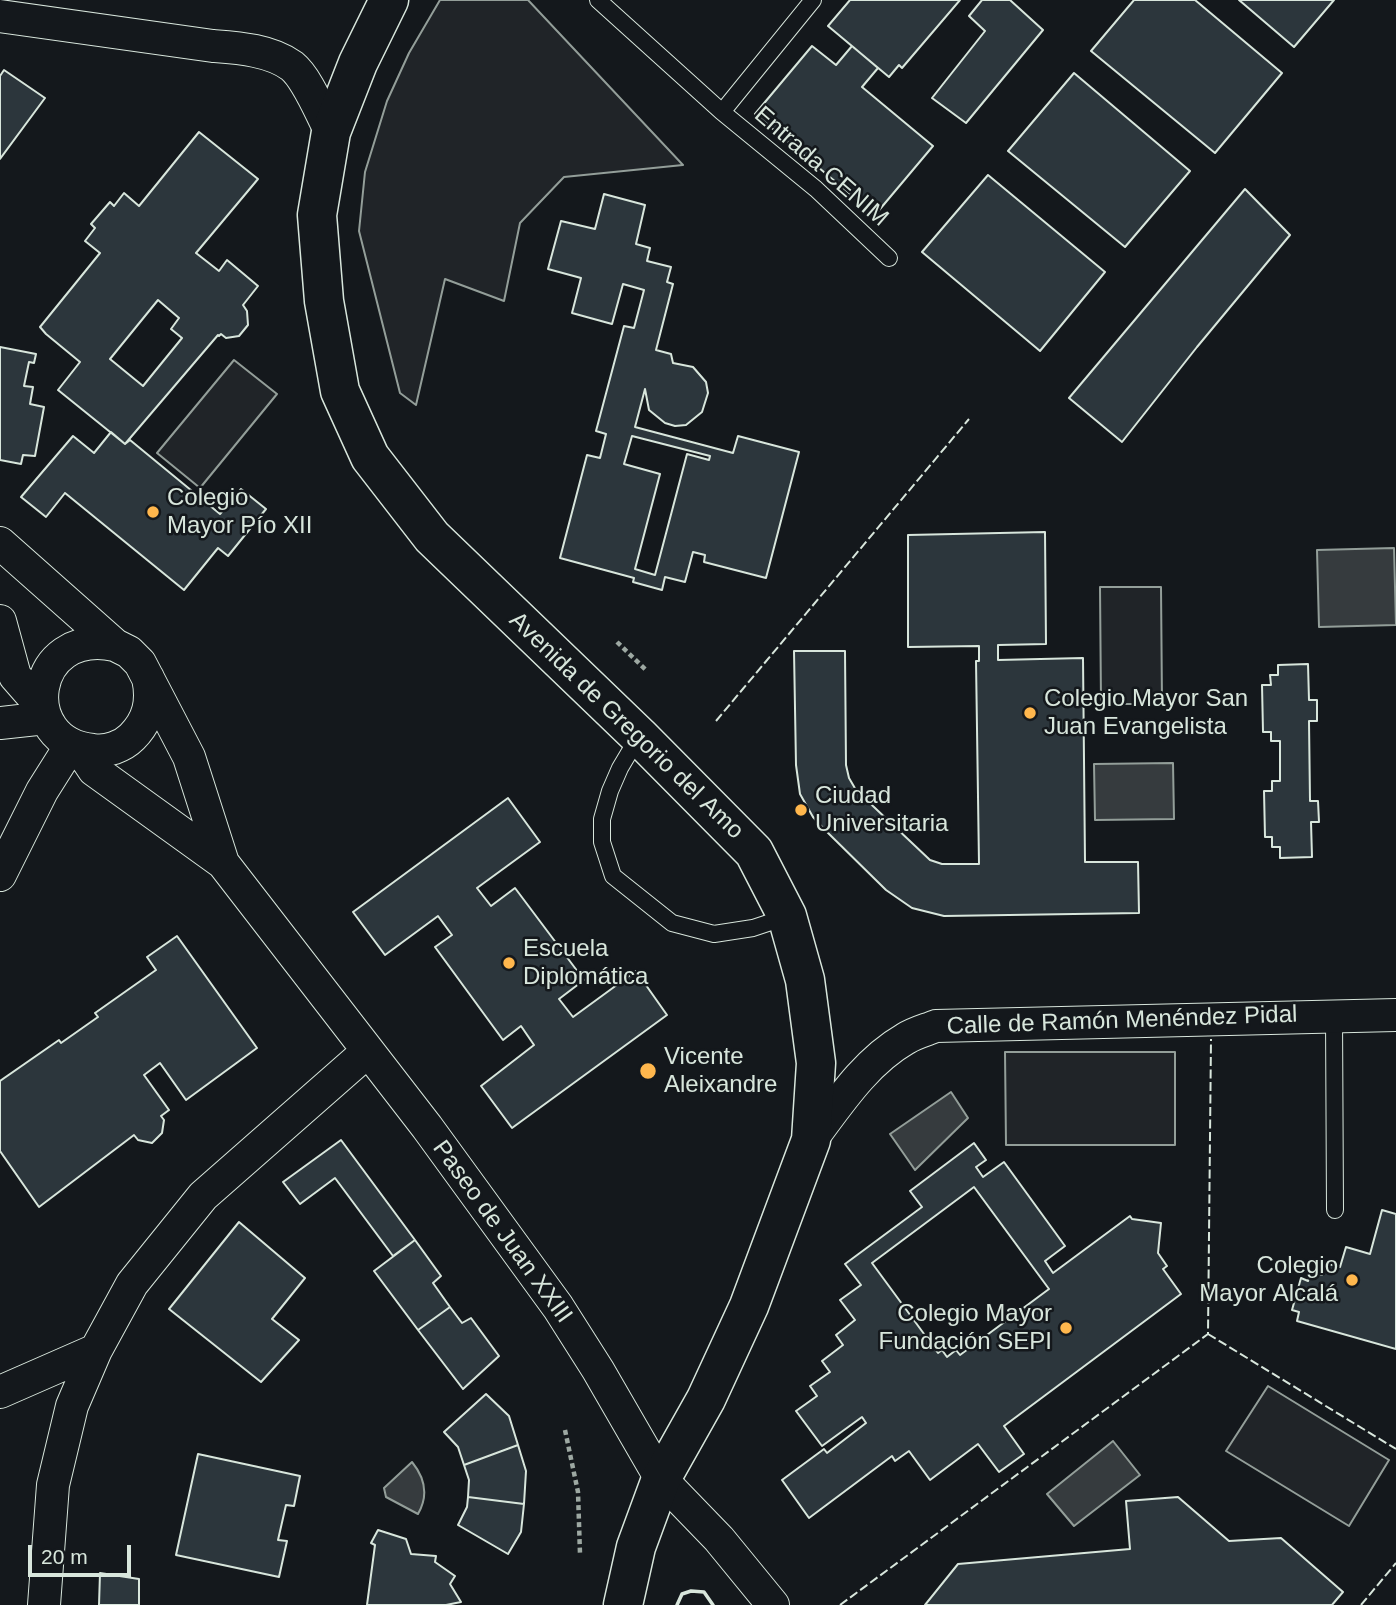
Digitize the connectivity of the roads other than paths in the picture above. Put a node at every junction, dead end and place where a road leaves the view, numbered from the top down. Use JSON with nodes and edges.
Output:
{"nodes":[{"id":1,"x":389,"y":0,"type":"edge"},
{"id":2,"x":598,"y":0,"type":"edge"},
{"id":3,"x":813,"y":0,"type":"edge"},
{"id":4,"x":0,"y":16,"type":"edge"},
{"id":5,"x":722,"y":112,"type":"junction"},
{"id":6,"x":331,"y":132,"type":"junction"},
{"id":7,"x":889,"y":258,"type":"dead end"},
{"id":8,"x":0,"y":543,"type":"edge"},
{"id":9,"x":0,"y":621,"type":"edge"},
{"id":10,"x":116,"y":645,"type":"junction"},
{"id":11,"x":148,"y":677,"type":"junction"},
{"id":12,"x":45,"y":713,"type":"junction"},
{"id":13,"x":0,"y":723,"type":"edge"},
{"id":14,"x":639,"y":736,"type":"junction"},
{"id":15,"x":75,"y":747,"type":"junction"},
{"id":16,"x":223,"y":863,"type":"junction"},
{"id":17,"x":0,"y":875,"type":"edge"},
{"id":18,"x":787,"y":916,"type":"junction"},
{"id":19,"x":1396,"y":1014,"type":"edge"},
{"id":20,"x":1334,"y":1016,"type":"junction"},
{"id":21,"x":369,"y":1051,"type":"junction"},
{"id":22,"x":811,"y":1140,"type":"junction"},
{"id":23,"x":1335,"y":1210,"type":"dead end"},
{"id":24,"x":96,"y":1350,"type":"junction"},
{"id":25,"x":0,"y":1392,"type":"edge"},
{"id":26,"x":661,"y":1479,"type":"junction"},
{"id":27,"x":44,"y":1605,"type":"edge"},
{"id":28,"x":624,"y":1605,"type":"edge"},
{"id":29,"x":773,"y":1605,"type":"edge"}],
"edges":[{"from":1,"to":6,"type":"street","name":"Avenida de Gregorio del Amo"},
{"from":2,"to":5,"type":"lane","name":"Entrada CENIM"},
{"from":3,"to":5,"type":"lane","name":"Entrada CENIM"},
{"from":4,"to":6,"type":"street"},
{"from":5,"to":7,"type":"lane","name":"Entrada CENIM"},
{"from":6,"to":14,"type":"street","name":"Avenida de Gregorio del Amo"},
{"from":8,"to":10,"type":"street"},
{"from":9,"to":12,"type":"street"},
{"from":10,"to":11,"type":"street"},
{"from":10,"to":12,"type":"street"},
{"from":11,"to":15,"type":"street"},
{"from":11,"to":16,"type":"street"},
{"from":12,"to":13,"type":"street"},
{"from":12,"to":15,"type":"street"},
{"from":14,"to":18,"type":"street","name":"Avenida de Gregorio del Amo"},
{"from":14,"to":18,"type":"lane"},
{"from":15,"to":16,"type":"street"},
{"from":15,"to":17,"type":"street"},
{"from":16,"to":21,"type":"street","name":"Paseo de Juan XXIII"},
{"from":18,"to":22,"type":"street","name":"Avenida de Gregorio del Amo"},
{"from":19,"to":20,"type":"street","name":"Calle de Ramón Menéndez Pidal"},
{"from":20,"to":22,"type":"street","name":"Calle de Ramón Menéndez Pidal"},
{"from":20,"to":23,"type":"lane"},
{"from":21,"to":24,"type":"street"},
{"from":21,"to":26,"type":"street","name":"Paseo de Juan XXIII"},
{"from":22,"to":26,"type":"street","name":"Avenida de Gregorio del Amo"},
{"from":24,"to":25,"type":"street"},
{"from":24,"to":27,"type":"street"},
{"from":26,"to":28,"type":"street","name":"Avenida de Gregorio del Amo"},
{"from":26,"to":29,"type":"street","name":"Paseo de Juan XXIII"}]}
